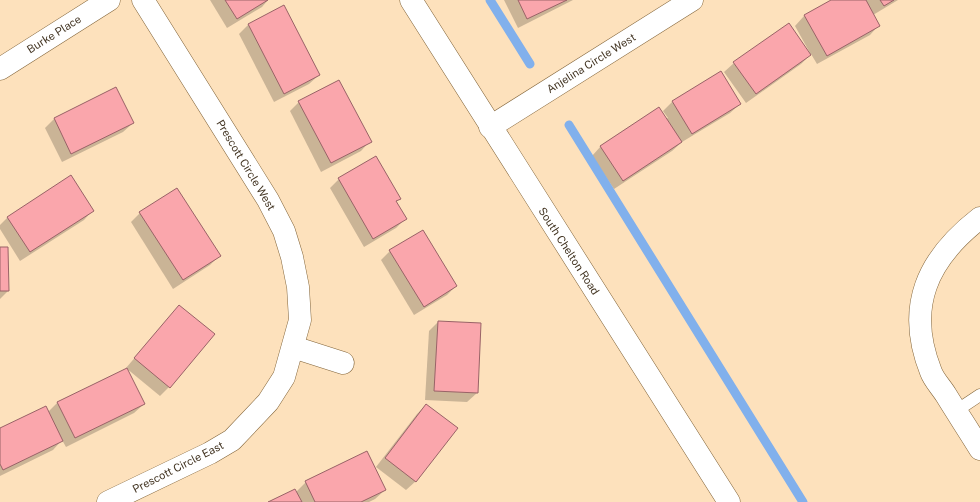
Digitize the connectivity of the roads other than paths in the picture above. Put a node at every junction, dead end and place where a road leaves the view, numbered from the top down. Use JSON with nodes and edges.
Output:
{"nodes":[{"id":1,"x":109,"y":0,"type":"edge"},
{"id":2,"x":142,"y":0,"type":"edge"},
{"id":3,"x":411,"y":0,"type":"edge"},
{"id":4,"x":692,"y":0,"type":"edge"},
{"id":5,"x":0,"y":69,"type":"edge"},
{"id":6,"x":490,"y":127,"type":"junction"},
{"id":7,"x":980,"y":218,"type":"edge"},
{"id":8,"x":293,"y":347,"type":"junction"},
{"id":9,"x":343,"y":363,"type":"dead end"},
{"id":10,"x":980,"y":395,"type":"edge"},
{"id":11,"x":956,"y":411,"type":"junction"},
{"id":12,"x":980,"y":449,"type":"edge"},
{"id":13,"x":108,"y":502,"type":"edge"},
{"id":14,"x":729,"y":502,"type":"edge"}],
"edges":[{"from":1,"to":5,"type":"street","name":"Burke Place"},
{"from":2,"to":8,"type":"street","name":"Prescott Circle West"},
{"from":3,"to":6,"type":"street","name":"South Chelton Road"},
{"from":4,"to":6,"type":"street","name":"Anjelina Circle West"},
{"from":6,"to":14,"type":"street","name":"South Chelton Road"},
{"from":7,"to":11,"type":"street"},
{"from":8,"to":9,"type":"street"},
{"from":8,"to":13,"type":"street","name":"Prescott Circle East"},
{"from":10,"to":11,"type":"lane"},
{"from":11,"to":12,"type":"street"}]}
